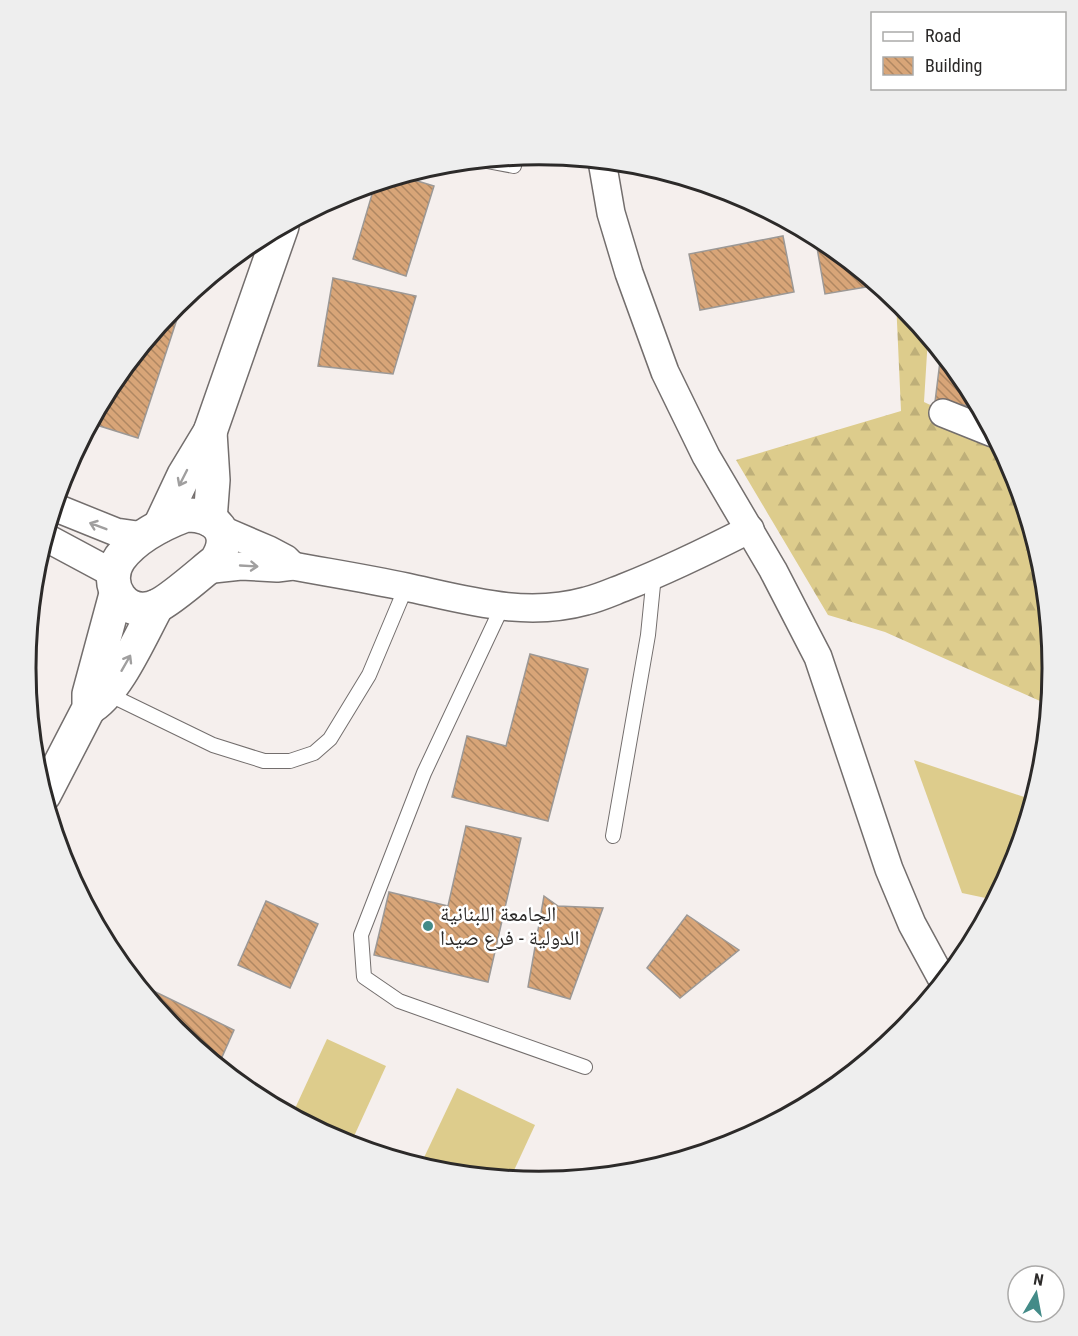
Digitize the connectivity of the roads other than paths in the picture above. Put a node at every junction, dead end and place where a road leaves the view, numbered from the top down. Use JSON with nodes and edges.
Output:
{"nodes":[{"id":1,"x":603,"y":169,"type":"edge"},
{"id":2,"x":278,"y":239,"type":"edge"},
{"id":3,"x":943,"y":413,"type":"dead end"},
{"id":4,"x":981,"y":428,"type":"edge"},
{"id":5,"x":210,"y":432,"type":"junction"},
{"id":6,"x":62,"y":510,"type":"edge"},
{"id":7,"x":215,"y":524,"type":"junction"},
{"id":8,"x":750,"y":530,"type":"junction"},
{"id":9,"x":152,"y":531,"type":"junction"},
{"id":10,"x":52,"y":542,"type":"edge"},
{"id":11,"x":293,"y":566,"type":"junction"},
{"id":12,"x":204,"y":570,"type":"junction"},
{"id":13,"x":654,"y":575,"type":"junction"},
{"id":14,"x":115,"y":584,"type":"junction"},
{"id":15,"x":406,"y":587,"type":"junction"},
{"id":16,"x":157,"y":606,"type":"junction"},
{"id":17,"x":502,"y":607,"type":"junction"},
{"id":18,"x":98,"y":700,"type":"junction"},
{"id":19,"x":50,"y":784,"type":"edge"},
{"id":20,"x":613,"y":836,"type":"dead end"},
{"id":21,"x":939,"y":972,"type":"edge"},
{"id":22,"x":585,"y":1067,"type":"dead end"}],
"edges":[{"from":1,"to":8,"type":"street"},
{"from":2,"to":5,"type":"street"},
{"from":3,"to":4,"type":"street"},
{"from":5,"to":7,"type":"street"},
{"from":5,"to":9,"type":"street","one_way":true},
{"from":9,"to":6,"type":"street","one_way":true},
{"from":7,"to":9,"type":"street"},
{"from":7,"to":11,"type":"street"},
{"from":7,"to":12,"type":"street"},
{"from":8,"to":13,"type":"street"},
{"from":8,"to":21,"type":"street"},
{"from":9,"to":14,"type":"street"},
{"from":10,"to":14,"type":"street"},
{"from":12,"to":11,"type":"street","one_way":true},
{"from":11,"to":15,"type":"street"},
{"from":12,"to":16,"type":"street"},
{"from":13,"to":17,"type":"street"},
{"from":13,"to":20,"type":"lane"},
{"from":14,"to":16,"type":"street"},
{"from":14,"to":18,"type":"street"},
{"from":15,"to":17,"type":"street"},
{"from":15,"to":18,"type":"lane"},
{"from":18,"to":16,"type":"street","one_way":true},
{"from":17,"to":22,"type":"lane"},
{"from":18,"to":19,"type":"street"}]}
